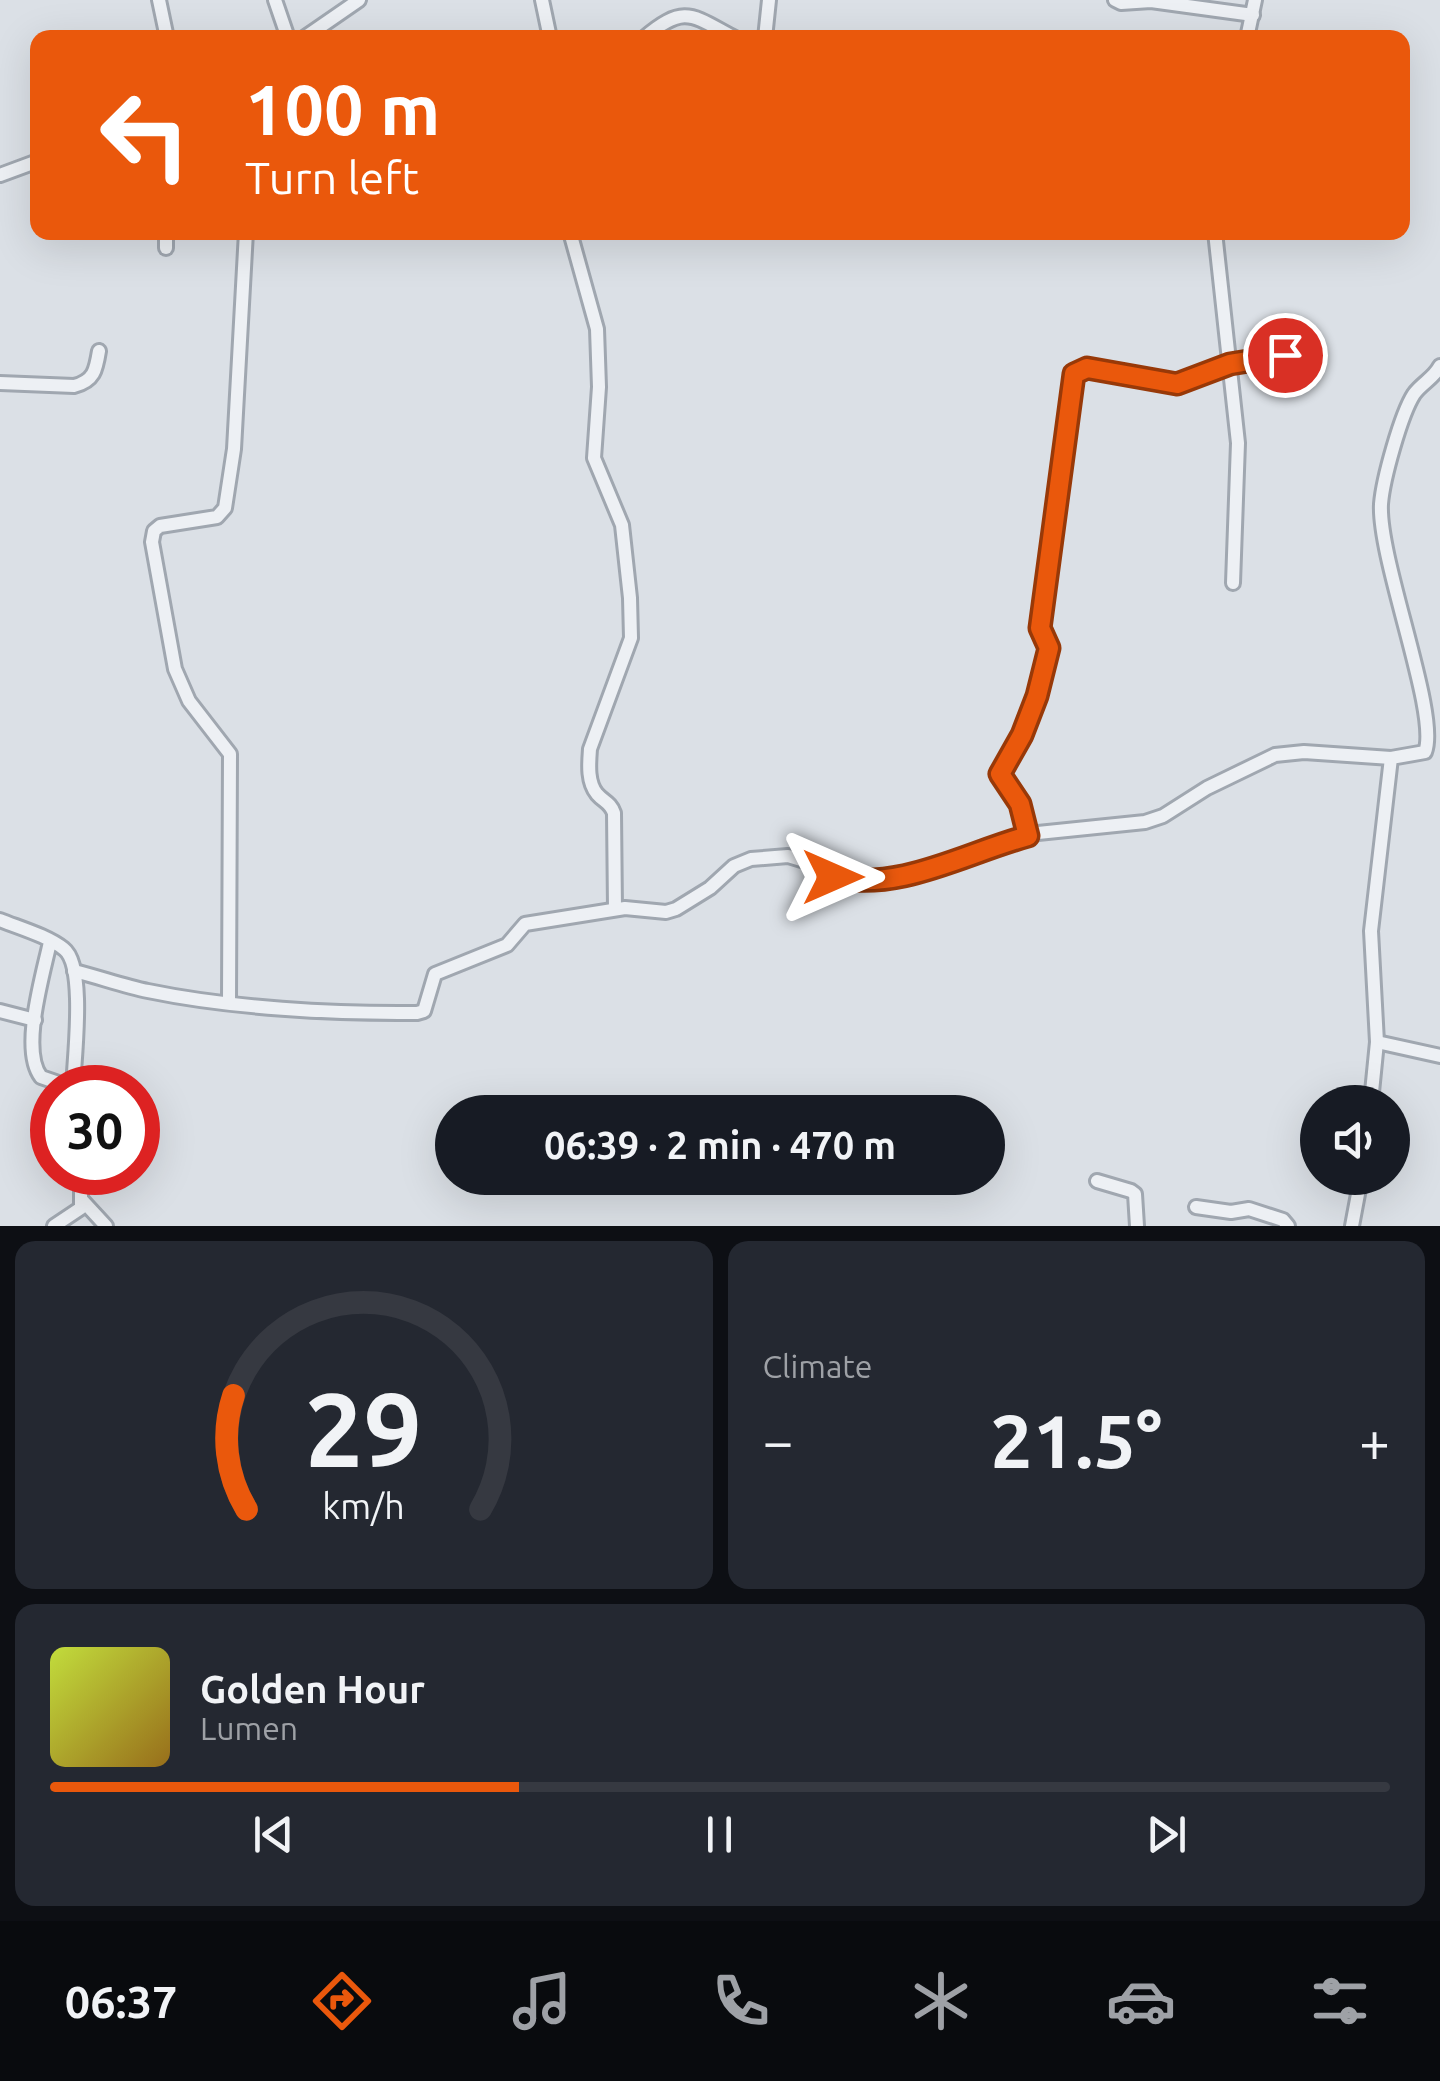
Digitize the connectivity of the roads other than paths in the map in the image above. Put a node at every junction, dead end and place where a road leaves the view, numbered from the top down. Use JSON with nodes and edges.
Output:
{"nodes":[{"id":1,"x":159,"y":0,"type":"edge"},
{"id":2,"x":275,"y":0,"type":"edge"},
{"id":3,"x":359,"y":0,"type":"edge"},
{"id":4,"x":542,"y":0,"type":"edge"},
{"id":5,"x":699,"y":0,"type":"edge"},
{"id":6,"x":769,"y":0,"type":"edge"},
{"id":7,"x":1115,"y":0,"type":"edge"},
{"id":8,"x":1256,"y":0,"type":"edge"},
{"id":9,"x":1253,"y":15,"type":"junction"},
{"id":10,"x":695,"y":17,"type":"junction"},
{"id":11,"x":165,"y":30,"type":"edge"},
{"id":12,"x":285,"y":30,"type":"edge"},
{"id":13,"x":316,"y":30,"type":"edge"},
{"id":14,"x":548,"y":30,"type":"edge"},
{"id":15,"x":656,"y":30,"type":"edge"},
{"id":16,"x":720,"y":30,"type":"edge"},
{"id":17,"x":765,"y":30,"type":"edge"},
{"id":18,"x":1249,"y":30,"type":"edge"},
{"id":19,"x":30,"y":165,"type":"edge"},
{"id":20,"x":0,"y":174,"type":"edge"},
{"id":21,"x":166,"y":240,"type":"edge"},
{"id":22,"x":246,"y":240,"type":"edge"},
{"id":23,"x":572,"y":240,"type":"edge"},
{"id":24,"x":1216,"y":240,"type":"edge"},
{"id":25,"x":166,"y":248,"type":"dead end"},
{"id":26,"x":100,"y":352,"type":"dead end"},
{"id":27,"x":1307,"y":354,"type":"dead end"},
{"id":28,"x":1230,"y":364,"type":"junction"},
{"id":29,"x":1439,"y":371,"type":"edge"},
{"id":30,"x":0,"y":383,"type":"edge"},
{"id":31,"x":1232,"y":583,"type":"dead end"},
{"id":32,"x":1391,"y":758,"type":"junction"},
{"id":33,"x":1028,"y":836,"type":"junction"},
{"id":34,"x":615,"y":909,"type":"junction"},
{"id":35,"x":0,"y":920,"type":"edge"},
{"id":36,"x":50,"y":942,"type":"junction"},
{"id":37,"x":74,"y":970,"type":"junction"},
{"id":38,"x":229,"y":1001,"type":"junction"},
{"id":39,"x":0,"y":1011,"type":"edge"},
{"id":40,"x":35,"y":1020,"type":"junction"},
{"id":41,"x":1377,"y":1042,"type":"junction"},
{"id":42,"x":1440,"y":1056,"type":"edge"},
{"id":43,"x":1373,"y":1085,"type":"edge"},
{"id":44,"x":1097,"y":1181,"type":"dead end"},
{"id":45,"x":82,"y":1195,"type":"edge"},
{"id":46,"x":1358,"y":1195,"type":"edge"},
{"id":47,"x":82,"y":1200,"type":"junction"},
{"id":48,"x":1196,"y":1207,"type":"dead end"},
{"id":49,"x":54,"y":1226,"type":"edge"},
{"id":50,"x":106,"y":1226,"type":"edge"},
{"id":51,"x":1137,"y":1226,"type":"edge"},
{"id":52,"x":1288,"y":1226,"type":"edge"},
{"id":53,"x":1352,"y":1226,"type":"edge"}],
"edges":[{"from":1,"to":11,"type":"street"},
{"from":2,"to":12,"type":"street"},
{"from":3,"to":13,"type":"street"},
{"from":4,"to":14,"type":"street"},
{"from":5,"to":10,"type":"street"},
{"from":6,"to":17,"type":"street"},
{"from":7,"to":9,"type":"street"},
{"from":8,"to":9,"type":"street"},
{"from":9,"to":18,"type":"street"},
{"from":10,"to":15,"type":"street"},
{"from":10,"to":16,"type":"street"},
{"from":19,"to":20,"type":"street"},
{"from":21,"to":25,"type":"street"},
{"from":22,"to":38,"type":"street"},
{"from":23,"to":34,"type":"street"},
{"from":24,"to":28,"type":"street"},
{"from":26,"to":30,"type":"street"},
{"from":27,"to":28,"type":"street"},
{"from":28,"to":31,"type":"street"},
{"from":28,"to":33,"type":"street"},
{"from":29,"to":32,"type":"street"},
{"from":32,"to":33,"type":"street"},
{"from":32,"to":41,"type":"street"},
{"from":33,"to":34,"type":"street"},
{"from":34,"to":38,"type":"street"},
{"from":35,"to":36,"type":"street"},
{"from":36,"to":37,"type":"street"},
{"from":36,"to":40,"type":"street"},
{"from":37,"to":38,"type":"street"},
{"from":37,"to":40,"type":"street"},
{"from":39,"to":40,"type":"street"},
{"from":41,"to":42,"type":"street"},
{"from":41,"to":43,"type":"street"},
{"from":44,"to":51,"type":"street"},
{"from":45,"to":47,"type":"street"},
{"from":46,"to":53,"type":"street"},
{"from":47,"to":49,"type":"street"},
{"from":47,"to":50,"type":"street"},
{"from":48,"to":52,"type":"street"}]}
